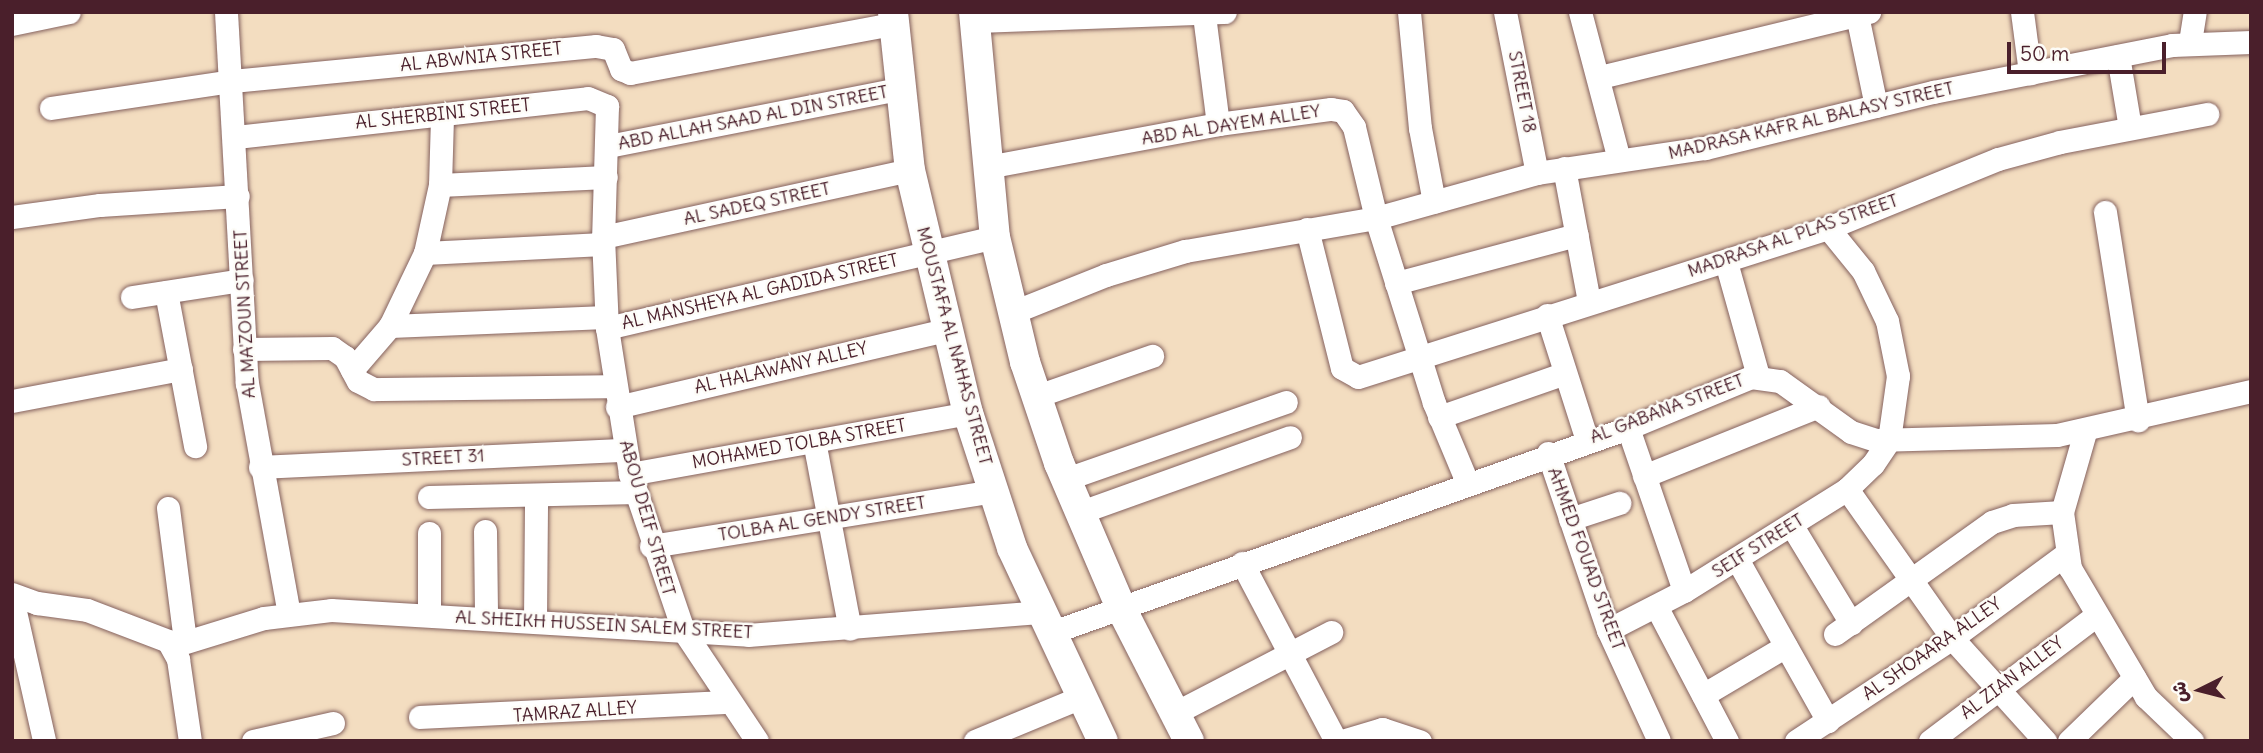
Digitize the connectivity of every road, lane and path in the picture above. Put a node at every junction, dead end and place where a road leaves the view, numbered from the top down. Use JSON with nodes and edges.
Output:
{"nodes":[{"id":1,"x":69,"y":12,"type":"edge"},
{"id":2,"x":226,"y":12,"type":"edge"},
{"id":3,"x":1409,"y":12,"type":"edge"},
{"id":4,"x":1505,"y":12,"type":"edge"},
{"id":5,"x":1580,"y":12,"type":"edge"},
{"id":6,"x":2022,"y":12,"type":"edge"},
{"id":7,"x":2194,"y":12,"type":"edge"},
{"id":8,"x":1214,"y":14,"type":"edge"},
{"id":9,"x":1863,"y":14,"type":"edge"},
{"id":10,"x":974,"y":17,"type":"edge"},
{"id":11,"x":893,"y":18,"type":"edge"},
{"id":12,"x":13,"y":20,"type":"edge"},
{"id":13,"x":2190,"y":42,"type":"junction"},
{"id":14,"x":2251,"y":42,"type":"edge"},
{"id":15,"x":2118,"y":56,"type":"junction"},
{"id":16,"x":2030,"y":73,"type":"junction"},
{"id":17,"x":1600,"y":77,"type":"junction"},
{"id":18,"x":232,"y":81,"type":"junction"},
{"id":19,"x":898,"y":89,"type":"junction"},
{"id":20,"x":1876,"y":106,"type":"junction"},
{"id":21,"x":51,"y":108,"type":"dead end"},
{"id":22,"x":2207,"y":114,"type":"dead end"},
{"id":23,"x":442,"y":116,"type":"junction"},
{"id":24,"x":1218,"y":124,"type":"junction"},
{"id":25,"x":2130,"y":128,"type":"junction"},
{"id":26,"x":236,"y":137,"type":"junction"},
{"id":27,"x":608,"y":146,"type":"junction"},
{"id":28,"x":1619,"y":160,"type":"junction"},
{"id":29,"x":987,"y":167,"type":"junction"},
{"id":30,"x":1564,"y":168,"type":"junction"},
{"id":31,"x":910,"y":170,"type":"junction"},
{"id":32,"x":1537,"y":173,"type":"junction"},
{"id":33,"x":606,"y":177,"type":"junction"},
{"id":34,"x":440,"y":185,"type":"junction"},
{"id":35,"x":238,"y":196,"type":"junction"},
{"id":36,"x":1434,"y":202,"type":"junction"},
{"id":37,"x":2105,"y":212,"type":"dead end"},
{"id":38,"x":12,"y":217,"type":"edge"},
{"id":39,"x":1376,"y":218,"type":"junction"},
{"id":40,"x":1828,"y":228,"type":"junction"},
{"id":41,"x":1307,"y":229,"type":"junction"},
{"id":42,"x":1577,"y":235,"type":"junction"},
{"id":43,"x":995,"y":237,"type":"junction"},
{"id":44,"x":603,"y":241,"type":"junction"},
{"id":45,"x":928,"y":252,"type":"junction"},
{"id":46,"x":425,"y":253,"type":"junction"},
{"id":47,"x":1726,"y":262,"type":"junction"},
{"id":48,"x":242,"y":280,"type":"junction"},
{"id":49,"x":1396,"y":283,"type":"junction"},
{"id":50,"x":166,"y":292,"type":"junction"},
{"id":51,"x":132,"y":298,"type":"dead end"},
{"id":52,"x":1588,"y":302,"type":"junction"},
{"id":53,"x":1011,"y":313,"type":"junction"},
{"id":54,"x":1547,"y":316,"type":"junction"},
{"id":55,"x":607,"y":322,"type":"junction"},
{"id":56,"x":390,"y":326,"type":"junction"},
{"id":57,"x":946,"y":330,"type":"junction"},
{"id":58,"x":244,"y":349,"type":"junction"},
{"id":59,"x":1152,"y":356,"type":"dead end"},
{"id":60,"x":1421,"y":357,"type":"junction"},
{"id":61,"x":181,"y":369,"type":"junction"},
{"id":62,"x":352,"y":370,"type":"junction"},
{"id":63,"x":1565,"y":373,"type":"junction"},
{"id":64,"x":1758,"y":376,"type":"junction"},
{"id":65,"x":2251,"y":391,"type":"edge"},
{"id":66,"x":1037,"y":396,"type":"junction"},
{"id":67,"x":616,"y":397,"type":"junction"},
{"id":68,"x":12,"y":401,"type":"edge"},
{"id":69,"x":1286,"y":402,"type":"dead end"},
{"id":70,"x":1819,"y":406,"type":"junction"},
{"id":71,"x":968,"y":413,"type":"junction"},
{"id":72,"x":1439,"y":417,"type":"junction"},
{"id":73,"x":2138,"y":419,"type":"junction"},
{"id":74,"x":1628,"y":428,"type":"junction"},
{"id":75,"x":2085,"y":432,"type":"junction"},
{"id":76,"x":1290,"y":437,"type":"dead end"},
{"id":77,"x":1587,"y":440,"type":"junction"},
{"id":78,"x":1889,"y":440,"type":"junction"},
{"id":79,"x":814,"y":441,"type":"junction"},
{"id":80,"x":195,"y":446,"type":"dead end"},
{"id":81,"x":625,"y":450,"type":"junction"},
{"id":82,"x":1548,"y":453,"type":"junction"},
{"id":83,"x":260,"y":467,"type":"junction"},
{"id":84,"x":1644,"y":476,"type":"junction"},
{"id":85,"x":1066,"y":479,"type":"junction"},
{"id":86,"x":1467,"y":482,"type":"junction"},
{"id":87,"x":633,"y":483,"type":"junction"},
{"id":88,"x":1847,"y":489,"type":"junction"},
{"id":89,"x":993,"y":491,"type":"junction"},
{"id":90,"x":536,"y":495,"type":"junction"},
{"id":91,"x":429,"y":497,"type":"dead end"},
{"id":92,"x":1619,"y":503,"type":"dead end"},
{"id":93,"x":168,"y":508,"type":"dead end"},
{"id":94,"x":1081,"y":512,"type":"junction"},
{"id":95,"x":2062,"y":512,"type":"junction"},
{"id":96,"x":829,"y":517,"type":"junction"},
{"id":97,"x":1570,"y":519,"type":"junction"},
{"id":98,"x":1792,"y":526,"type":"junction"},
{"id":99,"x":485,"y":531,"type":"dead end"},
{"id":100,"x":429,"y":533,"type":"dead end"},
{"id":101,"x":651,"y":546,"type":"junction"},
{"id":102,"x":2066,"y":554,"type":"junction"},
{"id":103,"x":1737,"y":559,"type":"junction"},
{"id":104,"x":1242,"y":564,"type":"junction"},
{"id":105,"x":1909,"y":581,"type":"junction"},
{"id":106,"x":1684,"y":591,"type":"junction"},
{"id":107,"x":12,"y":596,"type":"edge"},
{"id":108,"x":1656,"y":606,"type":"junction"},
{"id":109,"x":1121,"y":608,"type":"junction"},
{"id":110,"x":289,"y":613,"type":"junction"},
{"id":111,"x":429,"y":615,"type":"junction"},
{"id":112,"x":2095,"y":616,"type":"junction"},
{"id":113,"x":486,"y":619,"type":"junction"},
{"id":114,"x":536,"y":621,"type":"junction"},
{"id":115,"x":1044,"y":623,"type":"junction"},
{"id":116,"x":850,"y":629,"type":"junction"},
{"id":117,"x":683,"y":630,"type":"junction"},
{"id":118,"x":1608,"y":630,"type":"junction"},
{"id":119,"x":1331,"y":632,"type":"dead end"},
{"id":120,"x":1952,"y":638,"type":"junction"},
{"id":121,"x":179,"y":643,"type":"junction"},
{"id":122,"x":1786,"y":646,"type":"junction"},
{"id":123,"x":1290,"y":654,"type":"junction"},
{"id":124,"x":2134,"y":678,"type":"junction"},
{"id":125,"x":1995,"y":688,"type":"junction"},
{"id":126,"x":1703,"y":695,"type":"junction"},
{"id":127,"x":1081,"y":697,"type":"junction"},
{"id":128,"x":729,"y":702,"type":"junction"},
{"id":129,"x":1175,"y":713,"type":"junction"},
{"id":130,"x":420,"y":717,"type":"dead end"},
{"id":131,"x":1828,"y":721,"type":"junction"},
{"id":132,"x":333,"y":723,"type":"dead end"},
{"id":133,"x":2180,"y":737,"type":"edge"},
{"id":134,"x":44,"y":740,"type":"edge"},
{"id":135,"x":190,"y":741,"type":"edge"},
{"id":136,"x":253,"y":741,"type":"edge"},
{"id":137,"x":757,"y":741,"type":"edge"},
{"id":138,"x":975,"y":741,"type":"edge"},
{"id":139,"x":1103,"y":741,"type":"edge"},
{"id":140,"x":1189,"y":741,"type":"edge"},
{"id":141,"x":1336,"y":741,"type":"edge"},
{"id":142,"x":1342,"y":741,"type":"edge"},
{"id":143,"x":1420,"y":741,"type":"edge"},
{"id":144,"x":1659,"y":741,"type":"edge"},
{"id":145,"x":1727,"y":741,"type":"edge"},
{"id":146,"x":1796,"y":741,"type":"edge"},
{"id":147,"x":1930,"y":741,"type":"edge"},
{"id":148,"x":2045,"y":741,"type":"edge"},
{"id":149,"x":2069,"y":741,"type":"edge"}],
"edges":[{"from":1,"to":12,"type":"street"},
{"from":2,"to":18,"type":"street","name":"AL MA'ZOUN STREET"},
{"from":3,"to":36,"type":"street"},
{"from":4,"to":32,"type":"street","name":"STREET 18"},
{"from":5,"to":17,"type":"street"},
{"from":6,"to":16,"type":"street"},
{"from":7,"to":13,"type":"street"},
{"from":8,"to":10,"type":"street"},
{"from":8,"to":24,"type":"street"},
{"from":9,"to":17,"type":"street"},
{"from":9,"to":20,"type":"street"},
{"from":10,"to":29,"type":"street"},
{"from":11,"to":18,"type":"street","name":"AL ABWNIA STREET"},
{"from":11,"to":19,"type":"street","name":"MOUSTAFA AL NAHAS STREET"},
{"from":13,"to":14,"type":"street","name":"MADRASA KAFR AL BALASY STREET"},
{"from":13,"to":15,"type":"street","name":"MADRASA KAFR AL BALASY STREET"},
{"from":15,"to":16,"type":"street","name":"MADRASA KAFR AL BALASY STREET"},
{"from":15,"to":25,"type":"street"},
{"from":16,"to":20,"type":"street","name":"MADRASA KAFR AL BALASY STREET"},
{"from":17,"to":28,"type":"street"},
{"from":18,"to":21,"type":"street","name":"AL ABWNIA STREET"},
{"from":18,"to":26,"type":"street","name":"AL MA'ZOUN STREET"},
{"from":19,"to":27,"type":"street","name":"ABD ALLAH SAAD AL DIN STREET"},
{"from":19,"to":31,"type":"street","name":"MOUSTAFA AL NAHAS STREET"},
{"from":20,"to":28,"type":"street","name":"MADRASA KAFR AL BALASY STREET"},
{"from":22,"to":25,"type":"street","name":"MADRASA AL PLAS STREET"},
{"from":23,"to":26,"type":"street","name":"AL SHERBINI STREET"},
{"from":23,"to":27,"type":"street","name":"AL SHERBINI STREET"},
{"from":23,"to":34,"type":"street"},
{"from":24,"to":29,"type":"street","name":"ABD AL DAYEM ALLEY"},
{"from":24,"to":39,"type":"street","name":"ABD AL DAYEM ALLEY"},
{"from":25,"to":40,"type":"street","name":"MADRASA AL PLAS STREET"},
{"from":26,"to":35,"type":"street","name":"AL MA'ZOUN STREET"},
{"from":27,"to":33,"type":"street","name":"ABOU DEIF STREET"},
{"from":28,"to":30,"type":"street","name":"MADRASA KAFR AL BALASY STREET"},
{"from":29,"to":43,"type":"street"},
{"from":30,"to":32,"type":"street","name":"MADRASA KAFR AL BALASY STREET"},
{"from":30,"to":42,"type":"street"},
{"from":31,"to":44,"type":"street","name":"AL SADEQ STREET"},
{"from":31,"to":45,"type":"street","name":"MOUSTAFA AL NAHAS STREET"},
{"from":32,"to":36,"type":"street","name":"MADRASA KAFR AL BALASY STREET"},
{"from":33,"to":34,"type":"street"},
{"from":33,"to":44,"type":"street","name":"ABOU DEIF STREET"},
{"from":34,"to":46,"type":"street"},
{"from":35,"to":38,"type":"street"},
{"from":35,"to":48,"type":"street","name":"AL MA'ZOUN STREET"},
{"from":36,"to":39,"type":"street","name":"MADRASA KAFR AL BALASY STREET"},
{"from":37,"to":73,"type":"street"},
{"from":39,"to":41,"type":"street","name":"MADRASA KAFR AL BALASY STREET"},
{"from":39,"to":49,"type":"street","name":"ABD AL DAYEM ALLEY"},
{"from":40,"to":47,"type":"street","name":"MADRASA AL PLAS STREET"},
{"from":40,"to":78,"type":"street"},
{"from":41,"to":53,"type":"street","name":"MADRASA KAFR AL BALASY STREET"},
{"from":41,"to":60,"type":"street","name":"MADRASA AL PLAS STREET"},
{"from":42,"to":49,"type":"street"},
{"from":42,"to":52,"type":"street"},
{"from":43,"to":45,"type":"street","name":"AL MANSHEYA AL GADIDA STREET"},
{"from":43,"to":53,"type":"street"},
{"from":44,"to":46,"type":"street","name":"AL SADEQ STREET"},
{"from":44,"to":55,"type":"street","name":"ABOU DEIF STREET"},
{"from":45,"to":55,"type":"street","name":"AL MANSHEYA AL GADIDA STREET"},
{"from":45,"to":57,"type":"street","name":"MOUSTAFA AL NAHAS STREET"},
{"from":46,"to":56,"type":"street"},
{"from":47,"to":52,"type":"street","name":"MADRASA AL PLAS STREET"},
{"from":47,"to":64,"type":"street"},
{"from":48,"to":50,"type":"street"},
{"from":48,"to":58,"type":"street","name":"AL MA'ZOUN STREET"},
{"from":49,"to":60,"type":"street","name":"ABD AL DAYEM ALLEY"},
{"from":50,"to":51,"type":"street"},
{"from":50,"to":61,"type":"street"},
{"from":52,"to":54,"type":"street","name":"MADRASA AL PLAS STREET"},
{"from":53,"to":66,"type":"street"},
{"from":54,"to":60,"type":"street","name":"MADRASA AL PLAS STREET"},
{"from":54,"to":63,"type":"street"},
{"from":55,"to":56,"type":"street","name":"AL MANSHEYA AL GADIDA STREET"},
{"from":55,"to":67,"type":"street","name":"ABOU DEIF STREET"},
{"from":56,"to":62,"type":"street"},
{"from":57,"to":67,"type":"street","name":"AL HALAWANY ALLEY"},
{"from":57,"to":71,"type":"street","name":"MOUSTAFA AL NAHAS STREET"},
{"from":58,"to":62,"type":"street","name":"AL HALAWANY ALLEY"},
{"from":58,"to":83,"type":"street","name":"AL MA'ZOUN STREET"},
{"from":59,"to":66,"type":"street"},
{"from":60,"to":72,"type":"street","name":"ABD AL DAYEM ALLEY"},
{"from":61,"to":68,"type":"street"},
{"from":61,"to":80,"type":"street"},
{"from":62,"to":67,"type":"street","name":"AL HALAWANY ALLEY"},
{"from":63,"to":72,"type":"street"},
{"from":63,"to":77,"type":"street"},
{"from":64,"to":70,"type":"street","name":"AL GABANA STREET"},
{"from":64,"to":74,"type":"street","name":"AL GABANA STREET"},
{"from":65,"to":73,"type":"street","name":"AL GABANA STREET"},
{"from":66,"to":85,"type":"street"},
{"from":67,"to":81,"type":"street","name":"ABOU DEIF STREET"},
{"from":69,"to":85,"type":"street"},
{"from":70,"to":78,"type":"street","name":"AL GABANA STREET"},
{"from":70,"to":84,"type":"street"},
{"from":71,"to":79,"type":"street","name":"MOHAMED TOLBA STREET"},
{"from":71,"to":89,"type":"street","name":"MOUSTAFA AL NAHAS STREET"},
{"from":72,"to":86,"type":"street","name":"ABD AL DAYEM ALLEY"},
{"from":73,"to":75,"type":"street","name":"AL GABANA STREET"},
{"from":74,"to":77,"type":"street","name":"AL GABANA STREET"},
{"from":74,"to":84,"type":"street"},
{"from":75,"to":78,"type":"street","name":"AL GABANA STREET"},
{"from":75,"to":95,"type":"street"},
{"from":76,"to":94,"type":"street"},
{"from":77,"to":82,"type":"street","name":"AL GABANA STREET"},
{"from":78,"to":88,"type":"street","name":"SEIF STREET"},
{"from":79,"to":87,"type":"street","name":"MOHAMED TOLBA STREET"},
{"from":79,"to":96,"type":"street"},
{"from":81,"to":83,"type":"street","name":"STREET 31"},
{"from":81,"to":87,"type":"street","name":"ABOU DEIF STREET"},
{"from":82,"to":86,"type":"street","name":"AL GABANA STREET"},
{"from":82,"to":97,"type":"street","name":"AHMED FOUAD STREET"},
{"from":83,"to":110,"type":"street","name":"AL MA'ZOUN STREET"},
{"from":84,"to":106,"type":"street"},
{"from":85,"to":94,"type":"street"},
{"from":86,"to":104,"type":"street","name":"AL GABANA STREET"},
{"from":87,"to":90,"type":"street","name":"MOHAMED TOLBA STREET"},
{"from":87,"to":101,"type":"street","name":"ABOU DEIF STREET"},
{"from":88,"to":98,"type":"street","name":"SEIF STREET"},
{"from":88,"to":105,"type":"street"},
{"from":89,"to":96,"type":"street","name":"TOLBA AL GENDY STREET"},
{"from":89,"to":115,"type":"street","name":"MOUSTAFA AL NAHAS STREET"},
{"from":90,"to":91,"type":"street","name":"MOHAMED TOLBA STREET"},
{"from":90,"to":114,"type":"street"},
{"from":92,"to":97,"type":"street"},
{"from":93,"to":121,"type":"street"},
{"from":94,"to":109,"type":"street"},
{"from":95,"to":102,"type":"street"},
{"from":95,"to":105,"type":"street"},
{"from":96,"to":101,"type":"street","name":"TOLBA AL GENDY STREET"},
{"from":96,"to":116,"type":"street"},
{"from":97,"to":118,"type":"street","name":"AHMED FOUAD STREET"},
{"from":98,"to":103,"type":"street","name":"SEIF STREET"},
{"from":98,"to":105,"type":"street"},
{"from":99,"to":113,"type":"street"},
{"from":100,"to":111,"type":"street"},
{"from":101,"to":117,"type":"street","name":"ABOU DEIF STREET"},
{"from":102,"to":112,"type":"street"},
{"from":102,"to":120,"type":"street","name":"AL SHOAARA ALLEY"},
{"from":103,"to":106,"type":"street","name":"SEIF STREET"},
{"from":103,"to":122,"type":"street"},
{"from":104,"to":109,"type":"street","name":"AL GABANA STREET"},
{"from":104,"to":123,"type":"street"},
{"from":105,"to":120,"type":"street"},
{"from":106,"to":108,"type":"street","name":"SEIF STREET"},
{"from":107,"to":121,"type":"street"},
{"from":107,"to":134,"type":"street"},
{"from":108,"to":118,"type":"street","name":"SEIF STREET"},
{"from":108,"to":126,"type":"street"},
{"from":109,"to":115,"type":"street","name":"AL GABANA STREET"},
{"from":109,"to":129,"type":"street"},
{"from":110,"to":111,"type":"street","name":"AL SHEIKH HUSSEIN SALEM STREET"},
{"from":110,"to":121,"type":"street","name":"AL SHEIKH HUSSEIN SALEM STREET"},
{"from":111,"to":113,"type":"street","name":"AL SHEIKH HUSSEIN SALEM STREET"},
{"from":112,"to":124,"type":"street"},
{"from":112,"to":125,"type":"street","name":"AL ZIAN ALLEY"},
{"from":113,"to":114,"type":"street","name":"AL SHEIKH HUSSEIN SALEM STREET"},
{"from":114,"to":117,"type":"street","name":"AL SHEIKH HUSSEIN SALEM STREET"},
{"from":115,"to":116,"type":"street","name":"AL SHEIKH HUSSEIN SALEM STREET"},
{"from":115,"to":127,"type":"street","name":"MOUSTAFA AL NAHAS STREET"},
{"from":116,"to":117,"type":"street","name":"AL SHEIKH HUSSEIN SALEM STREET"},
{"from":117,"to":128,"type":"street","name":"ABOU DEIF STREET"},
{"from":118,"to":144,"type":"street","name":"AHMED FOUAD STREET"},
{"from":119,"to":123,"type":"street"},
{"from":120,"to":125,"type":"street"},
{"from":120,"to":131,"type":"street","name":"AL SHOAARA ALLEY"},
{"from":121,"to":135,"type":"street"},
{"from":122,"to":126,"type":"street"},
{"from":122,"to":131,"type":"street"},
{"from":123,"to":129,"type":"street"},
{"from":123,"to":141,"type":"street"},
{"from":124,"to":133,"type":"street"},
{"from":124,"to":149,"type":"street"},
{"from":125,"to":147,"type":"street","name":"AL ZIAN ALLEY"},
{"from":125,"to":148,"type":"street"},
{"from":126,"to":145,"type":"street"},
{"from":127,"to":138,"type":"street"},
{"from":127,"to":139,"type":"street","name":"MOUSTAFA AL NAHAS STREET"},
{"from":128,"to":130,"type":"street","name":"TAMRAZ ALLEY"},
{"from":128,"to":137,"type":"street","name":"ABOU DEIF STREET"},
{"from":129,"to":140,"type":"street"},
{"from":131,"to":146,"type":"street","name":"AL SHOAARA ALLEY"},
{"from":132,"to":136,"type":"street"},
{"from":142,"to":143,"type":"street"}]}
